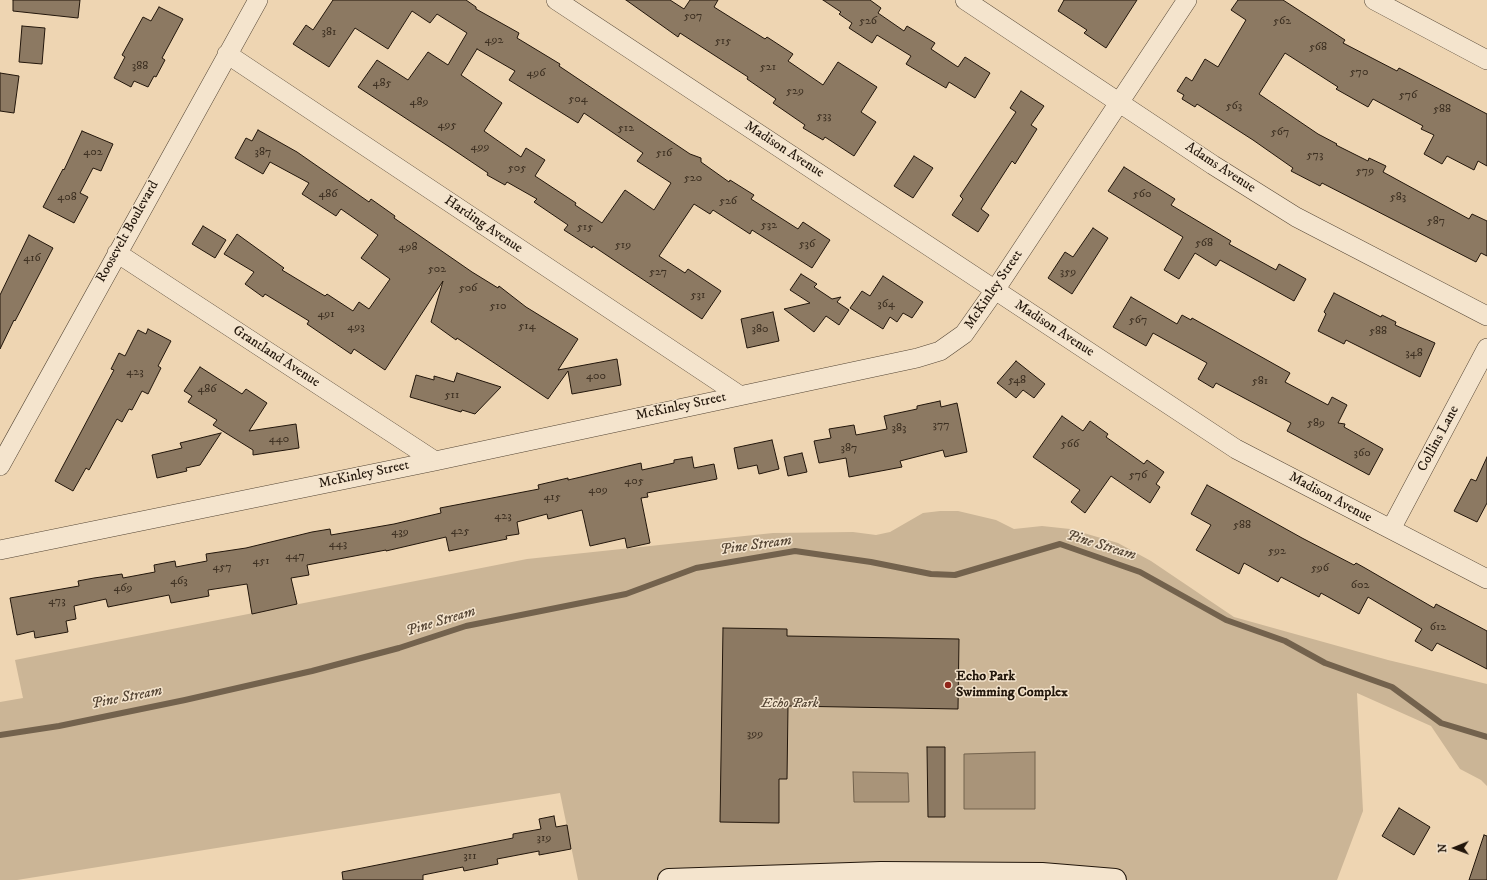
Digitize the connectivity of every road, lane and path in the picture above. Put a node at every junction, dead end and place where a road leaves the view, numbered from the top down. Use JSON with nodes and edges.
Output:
{"nodes":[{"id":1,"x":258,"y":0,"type":"edge"},
{"id":2,"x":556,"y":0,"type":"edge"},
{"id":3,"x":965,"y":0,"type":"edge"},
{"id":4,"x":1187,"y":0,"type":"edge"},
{"id":5,"x":1374,"y":0,"type":"edge"},
{"id":6,"x":227,"y":54,"type":"junction"},
{"id":7,"x":1487,"y":60,"type":"edge"},
{"id":8,"x":1119,"y":102,"type":"junction"},
{"id":9,"x":117,"y":253,"type":"junction"},
{"id":10,"x":995,"y":290,"type":"junction"},
{"id":11,"x":1487,"y":316,"type":"edge"},
{"id":12,"x":1487,"y":348,"type":"edge"},
{"id":13,"x":738,"y":395,"type":"junction"},
{"id":14,"x":435,"y":461,"type":"junction"},
{"id":15,"x":0,"y":466,"type":"edge"},
{"id":16,"x":1391,"y":530,"type":"junction"},
{"id":17,"x":0,"y":550,"type":"edge"},
{"id":18,"x":1487,"y":579,"type":"edge"},
{"id":19,"x":669,"y":880,"type":"edge"},
{"id":20,"x":1115,"y":880,"type":"edge"}],
"edges":[{"from":1,"to":6,"type":"street","name":"Roosevelt Boulevard"},
{"from":2,"to":10,"type":"street","name":"Madison Avenue"},
{"from":3,"to":8,"type":"street","name":"Adams Avenue"},
{"from":4,"to":8,"type":"street","name":"McKinley Street"},
{"from":5,"to":7,"type":"street"},
{"from":6,"to":9,"type":"street","name":"Roosevelt Boulevard"},
{"from":6,"to":13,"type":"street","name":"Harding Avenue"},
{"from":8,"to":10,"type":"street","name":"McKinley Street"},
{"from":8,"to":11,"type":"street","name":"Adams Avenue"},
{"from":9,"to":14,"type":"street","name":"Grantland Avenue"},
{"from":9,"to":15,"type":"street","name":"Roosevelt Boulevard"},
{"from":10,"to":13,"type":"street","name":"McKinley Street"},
{"from":10,"to":16,"type":"street","name":"Madison Avenue"},
{"from":12,"to":16,"type":"street","name":"Collins Lane"},
{"from":13,"to":14,"type":"street","name":"McKinley Street"},
{"from":14,"to":17,"type":"street","name":"McKinley Street"},
{"from":16,"to":18,"type":"street","name":"Madison Avenue"},
{"from":19,"to":20,"type":"main road"}]}
